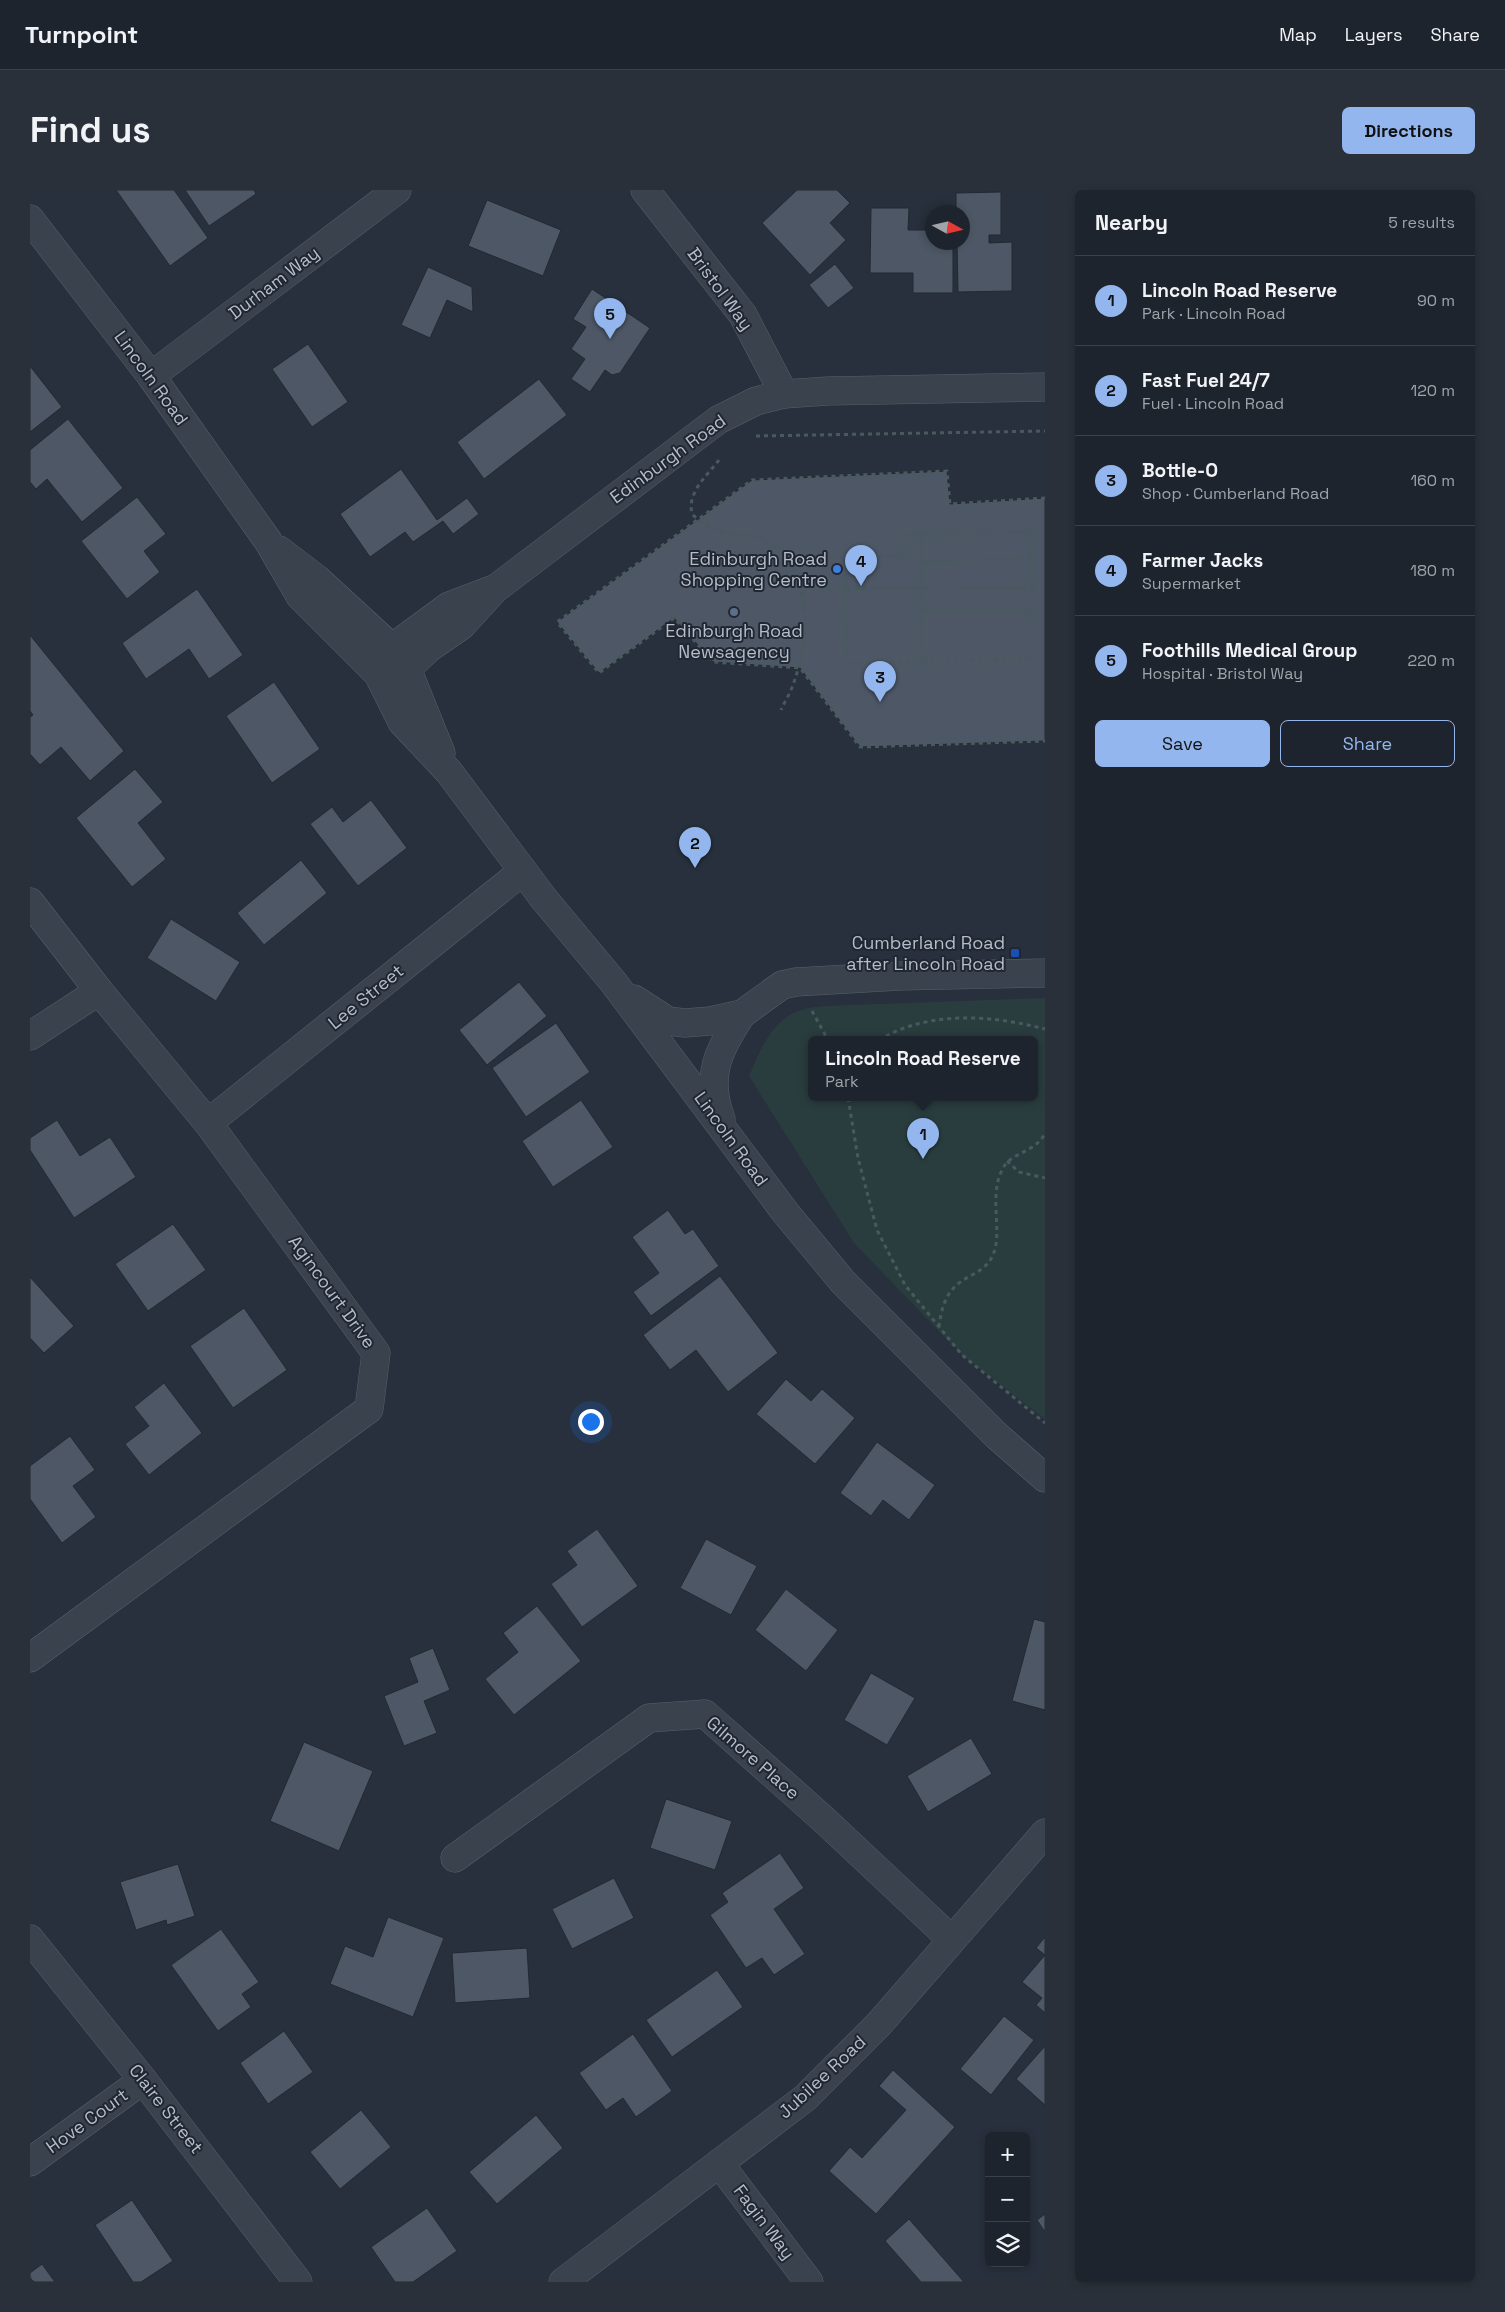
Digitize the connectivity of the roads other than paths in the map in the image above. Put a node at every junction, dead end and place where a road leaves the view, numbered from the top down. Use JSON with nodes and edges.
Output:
{"nodes":[{"id":1,"x":397,"y":190,"type":"edge"},
{"id":2,"x":645,"y":190,"type":"edge"},
{"id":3,"x":30,"y":219,"type":"edge"},
{"id":4,"x":151,"y":376,"type":"junction"},
{"id":5,"x":1045,"y":387,"type":"edge"},
{"id":6,"x":784,"y":394,"type":"junction"},
{"id":7,"x":268,"y":541,"type":"junction"},
{"id":8,"x":400,"y":658,"type":"junction"},
{"id":9,"x":378,"y":674,"type":"junction"},
{"id":10,"x":449,"y":772,"type":"junction"},
{"id":11,"x":524,"y":871,"type":"junction"},
{"id":12,"x":30,"y":902,"type":"edge"},
{"id":13,"x":1045,"y":974,"type":"edge"},
{"id":14,"x":614,"y":984,"type":"junction"},
{"id":15,"x":99,"y":991,"type":"junction"},
{"id":16,"x":717,"y":1031,"type":"junction"},
{"id":17,"x":30,"y":1036,"type":"edge"},
{"id":18,"x":685,"y":1069,"type":"junction"},
{"id":19,"x":208,"y":1123,"type":"junction"},
{"id":20,"x":728,"y":1136,"type":"junction"},
{"id":21,"x":1045,"y":1478,"type":"edge"},
{"id":22,"x":30,"y":1658,"type":"edge"},
{"id":23,"x":1045,"y":1833,"type":"edge"},
{"id":24,"x":455,"y":1858,"type":"dead end"},
{"id":25,"x":30,"y":1938,"type":"edge"},
{"id":26,"x":951,"y":1940,"type":"junction"},
{"id":27,"x":144,"y":2080,"type":"junction"},
{"id":28,"x":30,"y":2162,"type":"edge"},
{"id":29,"x":719,"y":2163,"type":"junction"},
{"id":30,"x":298,"y":2282,"type":"edge"},
{"id":31,"x":563,"y":2282,"type":"edge"},
{"id":32,"x":808,"y":2282,"type":"edge"}],
"edges":[{"from":1,"to":4,"type":"street","name":"Durham Way"},
{"from":2,"to":6,"type":"street","name":"Bristol Way"},
{"from":3,"to":4,"type":"street","name":"Lincoln Road"},
{"from":4,"to":7,"type":"street","name":"Lincoln Road"},
{"from":5,"to":6,"type":"street","name":"Edinburgh Road"},
{"from":6,"to":8,"type":"street","name":"Edinburgh Road"},
{"from":7,"to":8,"type":"street","name":"Lincoln Road"},
{"from":7,"to":9,"type":"street","name":"Lincoln Road"},
{"from":8,"to":9,"type":"street","name":"Edinburgh Road"},
{"from":8,"to":10,"type":"street","name":"Lincoln Road"},
{"from":9,"to":10,"type":"street","name":"Lincoln Road"},
{"from":10,"to":11,"type":"street","name":"Lincoln Road"},
{"from":11,"to":14,"type":"street","name":"Lincoln Road"},
{"from":11,"to":19,"type":"street","name":"Lee Street"},
{"from":12,"to":15,"type":"street","name":"Agincourt Drive"},
{"from":13,"to":16,"type":"street"},
{"from":14,"to":16,"type":"street"},
{"from":14,"to":18,"type":"street","name":"Lincoln Road"},
{"from":15,"to":17,"type":"street"},
{"from":15,"to":19,"type":"street","name":"Agincourt Drive"},
{"from":16,"to":18,"type":"street"},
{"from":16,"to":20,"type":"street"},
{"from":18,"to":20,"type":"street","name":"Lincoln Road"},
{"from":19,"to":22,"type":"street","name":"Agincourt Drive"},
{"from":20,"to":21,"type":"street","name":"Lincoln Road"},
{"from":23,"to":26,"type":"street","name":"Jubilee Road"},
{"from":24,"to":26,"type":"street","name":"Gilmore Place"},
{"from":25,"to":27,"type":"street","name":"Claire Street"},
{"from":26,"to":29,"type":"street","name":"Jubilee Road"},
{"from":27,"to":28,"type":"street","name":"Hove Court"},
{"from":27,"to":30,"type":"street","name":"Claire Street"},
{"from":29,"to":31,"type":"street","name":"Jubilee Road"},
{"from":29,"to":32,"type":"street","name":"Fagin Way"}]}
